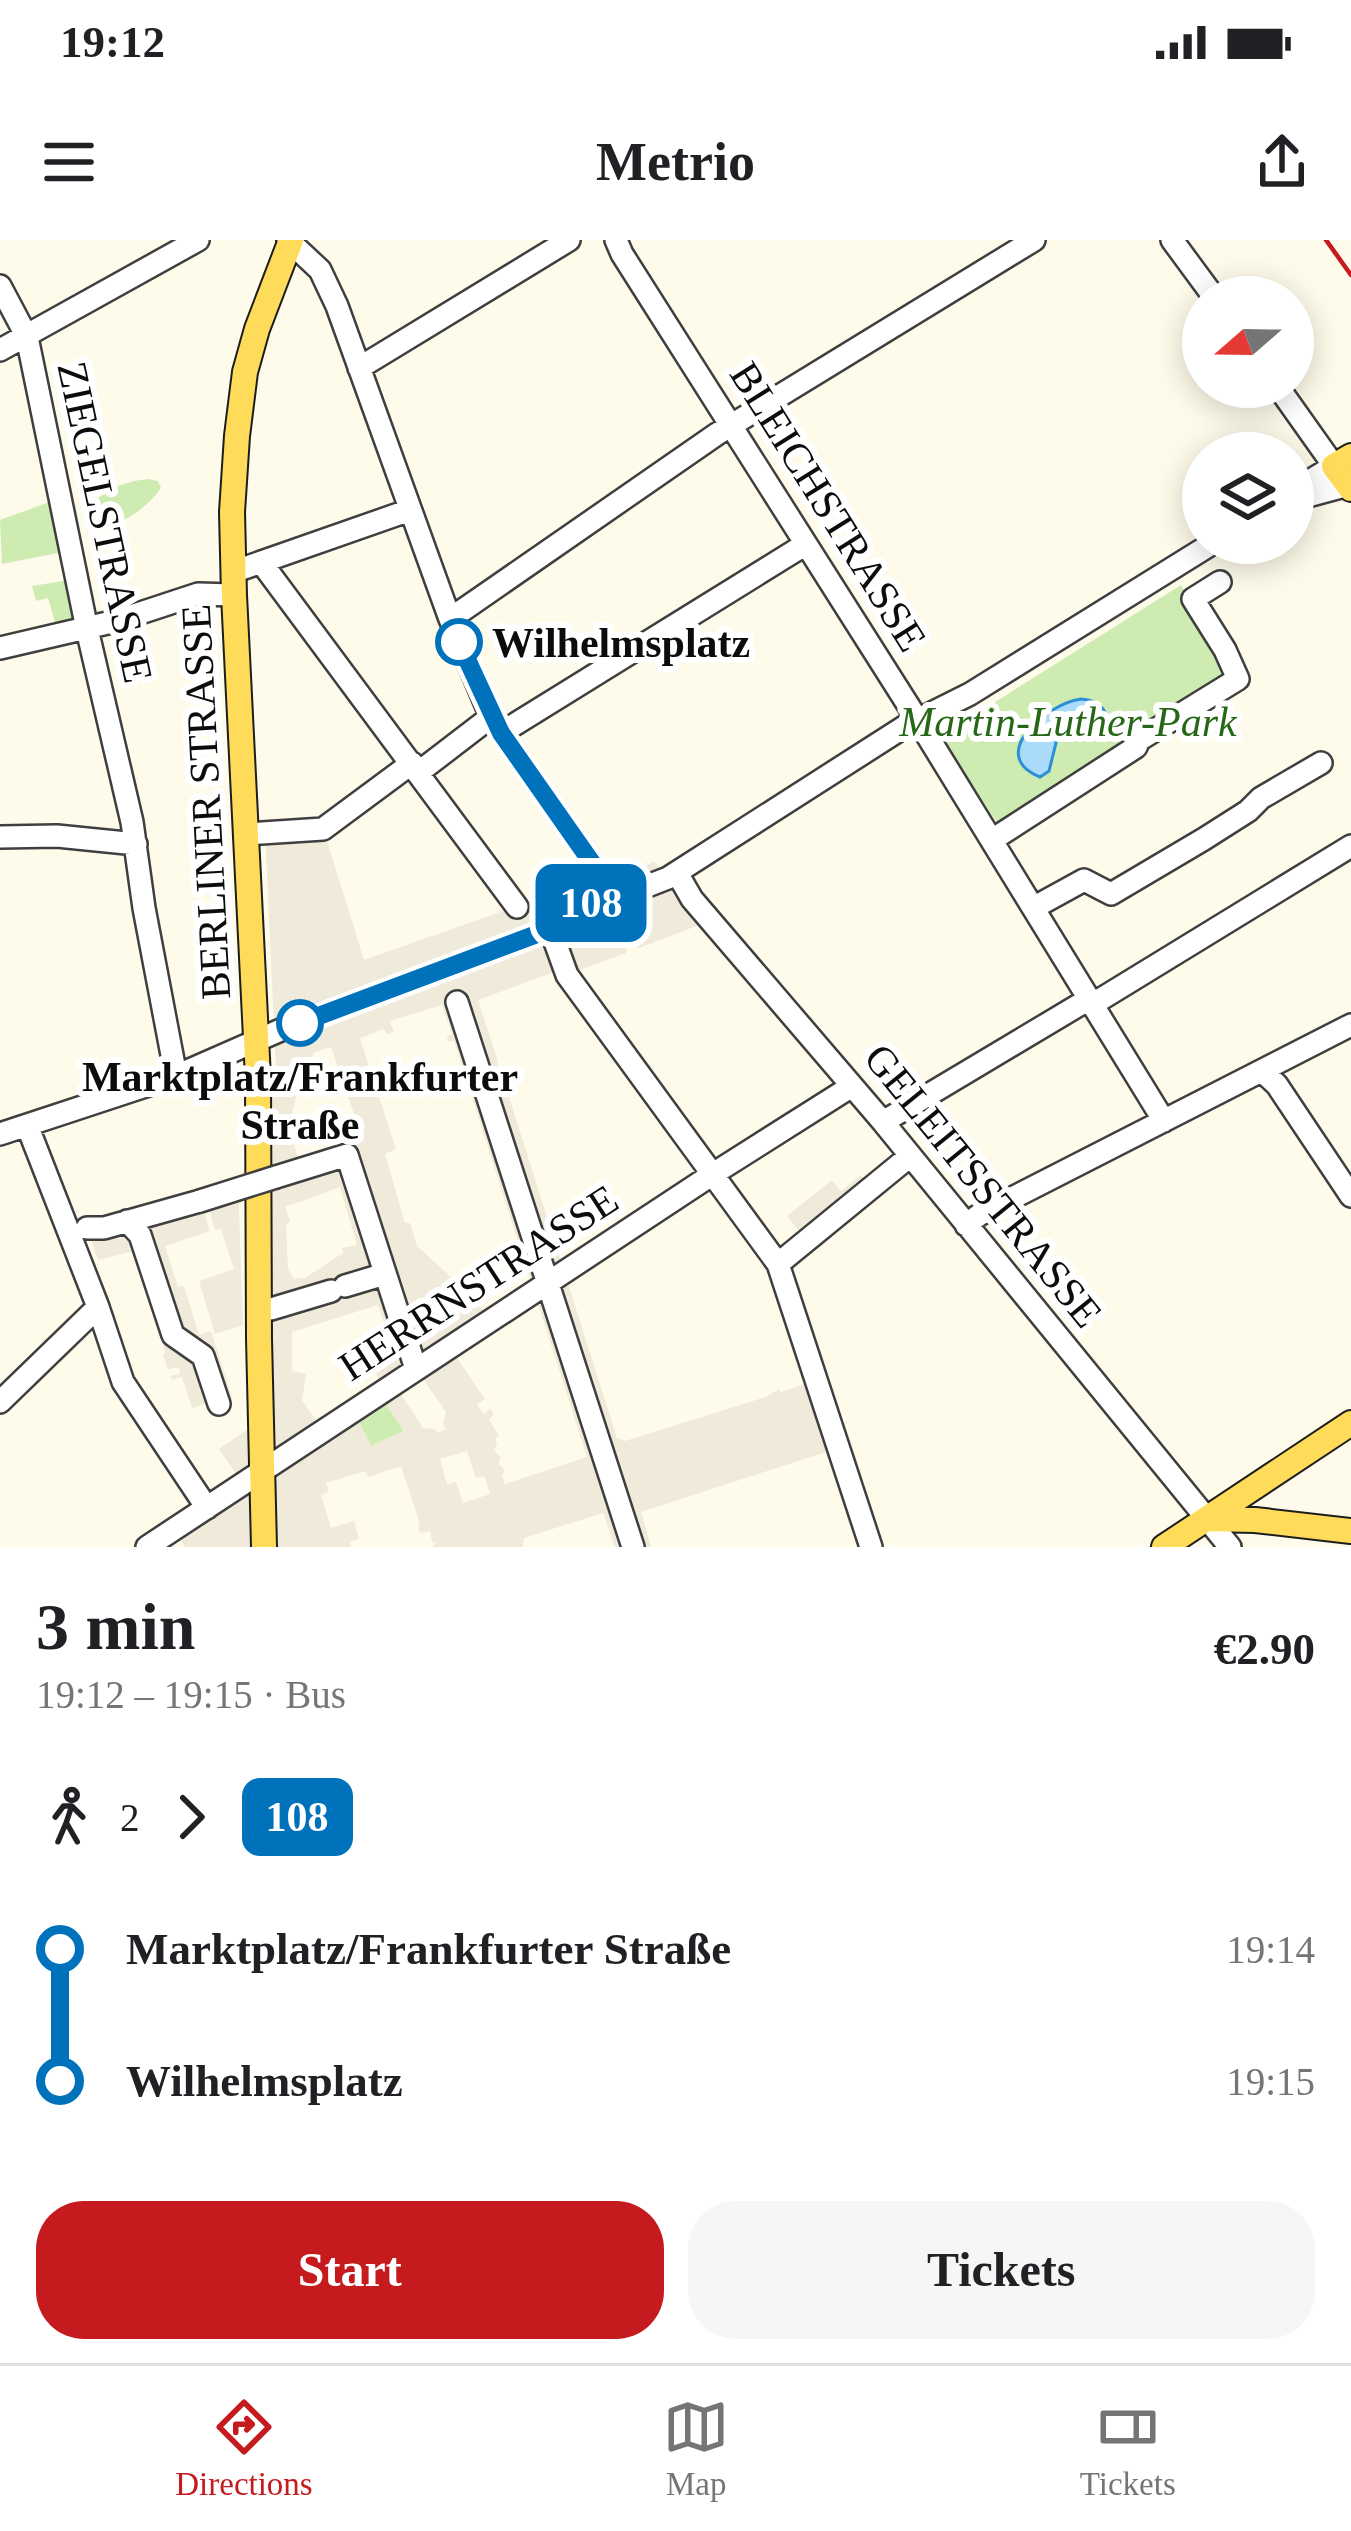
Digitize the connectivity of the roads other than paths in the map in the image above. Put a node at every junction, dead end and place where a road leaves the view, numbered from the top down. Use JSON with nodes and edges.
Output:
{"nodes":[{"id":1,"x":198,"y":240,"type":"edge"},
{"id":2,"x":569,"y":240,"type":"edge"},
{"id":3,"x":616,"y":240,"type":"edge"},
{"id":4,"x":1034,"y":240,"type":"edge"},
{"id":5,"x":1172,"y":240,"type":"edge"},
{"id":6,"x":290,"y":241,"type":"edge"},
{"id":7,"x":1199,"y":276,"type":"edge"},
{"id":8,"x":0,"y":286,"type":"edge"},
{"id":9,"x":27,"y":337,"type":"junction"},
{"id":10,"x":0,"y":350,"type":"edge"},
{"id":11,"x":359,"y":368,"type":"junction"},
{"id":12,"x":1294,"y":408,"type":"edge"},
{"id":13,"x":733,"y":425,"type":"junction"},
{"id":14,"x":1347,"y":476,"type":"edge"},
{"id":15,"x":1314,"y":488,"type":"edge"},
{"id":16,"x":410,"y":510,"type":"junction"},
{"id":17,"x":806,"y":544,"type":"junction"},
{"id":18,"x":261,"y":562,"type":"junction"},
{"id":19,"x":1182,"y":562,"type":"edge"},
{"id":20,"x":1220,"y":582,"type":"dead end"},
{"id":21,"x":233,"y":583,"type":"junction"},
{"id":22,"x":450,"y":619,"type":"junction"},
{"id":23,"x":87,"y":629,"type":"junction"},
{"id":24,"x":0,"y":648,"type":"edge"},
{"id":25,"x":917,"y":718,"type":"junction"},
{"id":26,"x":496,"y":725,"type":"junction"},
{"id":27,"x":1321,"y":764,"type":"dead end"},
{"id":28,"x":415,"y":768,"type":"junction"},
{"id":29,"x":245,"y":834,"type":"junction"},
{"id":30,"x":0,"y":837,"type":"edge"},
{"id":31,"x":992,"y":840,"type":"junction"},
{"id":32,"x":136,"y":844,"type":"junction"},
{"id":33,"x":1351,"y":846,"type":"edge"},
{"id":34,"x":677,"y":873,"type":"junction"},
{"id":35,"x":611,"y":890,"type":"junction"},
{"id":36,"x":517,"y":907,"type":"dead end"},
{"id":37,"x":1033,"y":908,"type":"junction"},
{"id":38,"x":550,"y":928,"type":"junction"},
{"id":39,"x":457,"y":1002,"type":"dead end"},
{"id":40,"x":1091,"y":1002,"type":"junction"},
{"id":41,"x":1351,"y":1025,"type":"edge"},
{"id":42,"x":256,"y":1042,"type":"junction"},
{"id":43,"x":1262,"y":1071,"type":"junction"},
{"id":44,"x":176,"y":1076,"type":"junction"},
{"id":45,"x":852,"y":1086,"type":"junction"},
{"id":46,"x":1164,"y":1121,"type":"junction"},
{"id":47,"x":883,"y":1122,"type":"junction"},
{"id":48,"x":27,"y":1125,"type":"junction"},
{"id":49,"x":0,"y":1134,"type":"edge"},
{"id":50,"x":914,"y":1162,"type":"junction"},
{"id":51,"x":713,"y":1174,"type":"junction"},
{"id":52,"x":1351,"y":1196,"type":"edge"},
{"id":53,"x":127,"y":1221,"type":"junction"},
{"id":54,"x":966,"y":1225,"type":"junction"},
{"id":55,"x":87,"y":1228,"type":"dead end"},
{"id":56,"x":778,"y":1264,"type":"junction"},
{"id":57,"x":385,"y":1274,"type":"junction"},
{"id":58,"x":548,"y":1284,"type":"junction"},
{"id":59,"x":98,"y":1307,"type":"junction"},
{"id":60,"x":271,"y":1309,"type":"dead end"},
{"id":61,"x":416,"y":1369,"type":"junction"},
{"id":62,"x":0,"y":1402,"type":"edge"},
{"id":63,"x":220,"y":1405,"type":"dead end"},
{"id":64,"x":1351,"y":1423,"type":"edge"},
{"id":65,"x":263,"y":1471,"type":"junction"},
{"id":66,"x":207,"y":1508,"type":"junction"},
{"id":67,"x":1207,"y":1519,"type":"junction"},
{"id":68,"x":1351,"y":1532,"type":"edge"},
{"id":69,"x":147,"y":1547,"type":"edge"},
{"id":70,"x":264,"y":1547,"type":"edge"},
{"id":71,"x":633,"y":1547,"type":"edge"},
{"id":72,"x":872,"y":1547,"type":"edge"},
{"id":73,"x":1164,"y":1547,"type":"edge"},
{"id":74,"x":1229,"y":1547,"type":"edge"}],
"edges":[{"from":1,"to":9,"type":"street"},
{"from":2,"to":11,"type":"street"},
{"from":3,"to":13,"type":"street","name":"BLEICHSTRASSE"},
{"from":4,"to":13,"type":"street"},
{"from":5,"to":7,"type":"street"},
{"from":6,"to":11,"type":"street"},
{"from":6,"to":21,"type":"main road","name":"BERLINER STRASSE"},
{"from":8,"to":9,"type":"street","name":"ZIEGELSTRASSE"},
{"from":9,"to":10,"type":"street"},
{"from":9,"to":23,"type":"street","name":"ZIEGELSTRASSE"},
{"from":11,"to":16,"type":"street"},
{"from":12,"to":14,"type":"street"},
{"from":13,"to":17,"type":"street","name":"BLEICHSTRASSE"},
{"from":13,"to":22,"type":"street"},
{"from":14,"to":15,"type":"street"},
{"from":16,"to":18,"type":"street"},
{"from":16,"to":22,"type":"street"},
{"from":17,"to":25,"type":"street","name":"BLEICHSTRASSE"},
{"from":17,"to":26,"type":"street"},
{"from":18,"to":21,"type":"street"},
{"from":18,"to":28,"type":"street"},
{"from":19,"to":25,"type":"street"},
{"from":20,"to":31,"type":"street"},
{"from":21,"to":23,"type":"street"},
{"from":21,"to":29,"type":"main road","name":"BERLINER STRASSE"},
{"from":22,"to":26,"type":"street"},
{"from":23,"to":24,"type":"street"},
{"from":23,"to":32,"type":"street","name":"ZIEGELSTRASSE"},
{"from":25,"to":31,"type":"street","name":"BLEICHSTRASSE"},
{"from":25,"to":34,"type":"street"},
{"from":26,"to":28,"type":"street"},
{"from":26,"to":35,"type":"street"},
{"from":27,"to":37,"type":"street"},
{"from":28,"to":29,"type":"street"},
{"from":28,"to":36,"type":"street"},
{"from":29,"to":42,"type":"main road","name":"BERLINER STRASSE"},
{"from":30,"to":32,"type":"street"},
{"from":31,"to":37,"type":"street","name":"BLEICHSTRASSE"},
{"from":32,"to":44,"type":"street","name":"ZIEGELSTRASSE"},
{"from":33,"to":40,"type":"street"},
{"from":34,"to":35,"type":"street"},
{"from":34,"to":45,"type":"street","name":"GELEITSSTRASSE"},
{"from":35,"to":38,"type":"street"},
{"from":37,"to":40,"type":"street","name":"BLEICHSTRASSE"},
{"from":38,"to":42,"type":"street"},
{"from":38,"to":51,"type":"street"},
{"from":39,"to":58,"type":"street"},
{"from":40,"to":46,"type":"street","name":"BLEICHSTRASSE"},
{"from":40,"to":47,"type":"street"},
{"from":41,"to":43,"type":"street"},
{"from":42,"to":44,"type":"street"},
{"from":42,"to":65,"type":"main road","name":"BERLINER STRASSE"},
{"from":43,"to":46,"type":"street"},
{"from":43,"to":52,"type":"street"},
{"from":44,"to":48,"type":"street"},
{"from":45,"to":47,"type":"street","name":"GELEITSSTRASSE"},
{"from":45,"to":51,"type":"street","name":"HERRNSTRASSE"},
{"from":46,"to":54,"type":"street"},
{"from":47,"to":50,"type":"street","name":"GELEITSSTRASSE"},
{"from":48,"to":49,"type":"street"},
{"from":48,"to":59,"type":"street"},
{"from":50,"to":54,"type":"street","name":"GELEITSSTRASSE"},
{"from":50,"to":56,"type":"street"},
{"from":51,"to":56,"type":"street"},
{"from":51,"to":58,"type":"street","name":"HERRNSTRASSE"},
{"from":53,"to":55,"type":"street"},
{"from":53,"to":57,"type":"street","bridge":true},
{"from":53,"to":63,"type":"street"},
{"from":54,"to":67,"type":"street","name":"GELEITSSTRASSE"},
{"from":56,"to":72,"type":"street"},
{"from":57,"to":60,"type":"street"},
{"from":57,"to":61,"type":"street"},
{"from":58,"to":61,"type":"street","name":"HERRNSTRASSE"},
{"from":58,"to":71,"type":"street"},
{"from":59,"to":62,"type":"street"},
{"from":59,"to":66,"type":"street"},
{"from":61,"to":65,"type":"street","name":"HERRNSTRASSE"},
{"from":64,"to":67,"type":"main road"},
{"from":65,"to":66,"type":"street","name":"HERRNSTRASSE"},
{"from":65,"to":70,"type":"main road","name":"BERLINER STRASSE"},
{"from":66,"to":69,"type":"street","name":"HERRNSTRASSE"},
{"from":67,"to":68,"type":"main road"},
{"from":67,"to":73,"type":"main road"},
{"from":67,"to":74,"type":"street","name":"GELEITSSTRASSE"}]}
